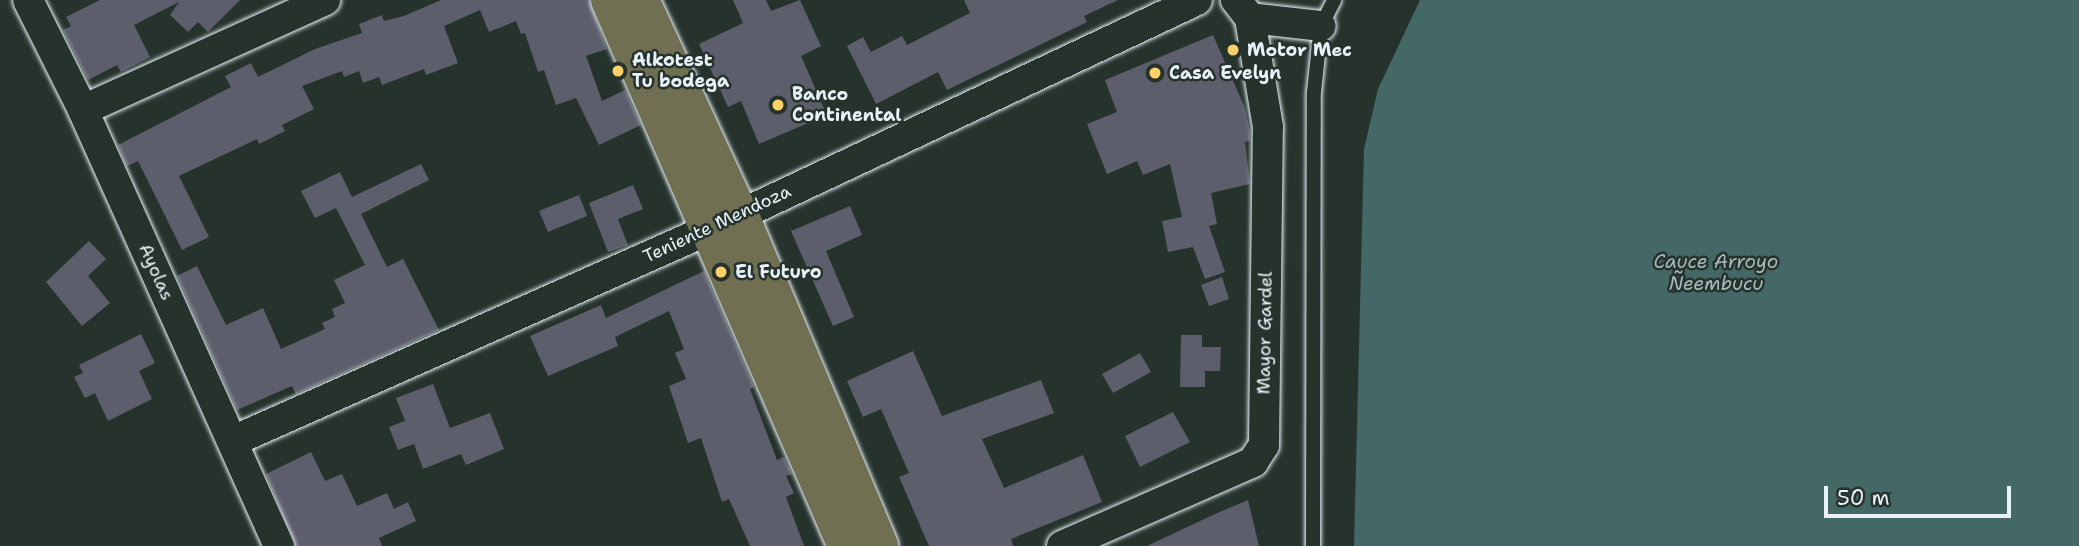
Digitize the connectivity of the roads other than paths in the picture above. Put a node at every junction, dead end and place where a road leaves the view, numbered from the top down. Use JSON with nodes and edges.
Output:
{"nodes":[{"id":1,"x":28,"y":0,"type":"edge"},
{"id":2,"x":325,"y":0,"type":"edge"},
{"id":3,"x":610,"y":0,"type":"edge"},
{"id":4,"x":640,"y":0,"type":"edge"},
{"id":5,"x":1197,"y":0,"type":"edge"},
{"id":6,"x":1243,"y":9,"type":"edge"},
{"id":7,"x":1328,"y":13,"type":"edge"},
{"id":8,"x":83,"y":110,"type":"junction"},
{"id":9,"x":724,"y":221,"type":"junction"},
{"id":10,"x":233,"y":441,"type":"junction"},
{"id":11,"x":279,"y":546,"type":"edge"},
{"id":12,"x":847,"y":546,"type":"edge"},
{"id":13,"x":879,"y":546,"type":"edge"},
{"id":14,"x":1062,"y":546,"type":"edge"},
{"id":15,"x":1313,"y":546,"type":"edge"}],
"edges":[{"from":1,"to":8,"type":"street","name":"Ayolas"},
{"from":2,"to":8,"type":"street"},
{"from":3,"to":9,"type":"main road"},
{"from":4,"to":9,"type":"main road"},
{"from":5,"to":9,"type":"street","name":"Teniente Mendoza"},
{"from":6,"to":7,"type":"street"},
{"from":6,"to":14,"type":"street","name":"Mayor Gardel"},
{"from":7,"to":15,"type":"lane"},
{"from":8,"to":10,"type":"street","name":"Ayolas"},
{"from":9,"to":10,"type":"street","name":"Teniente Mendoza"},
{"from":9,"to":12,"type":"main road"},
{"from":9,"to":13,"type":"main road"},
{"from":10,"to":11,"type":"street","name":"Ayolas"}]}
